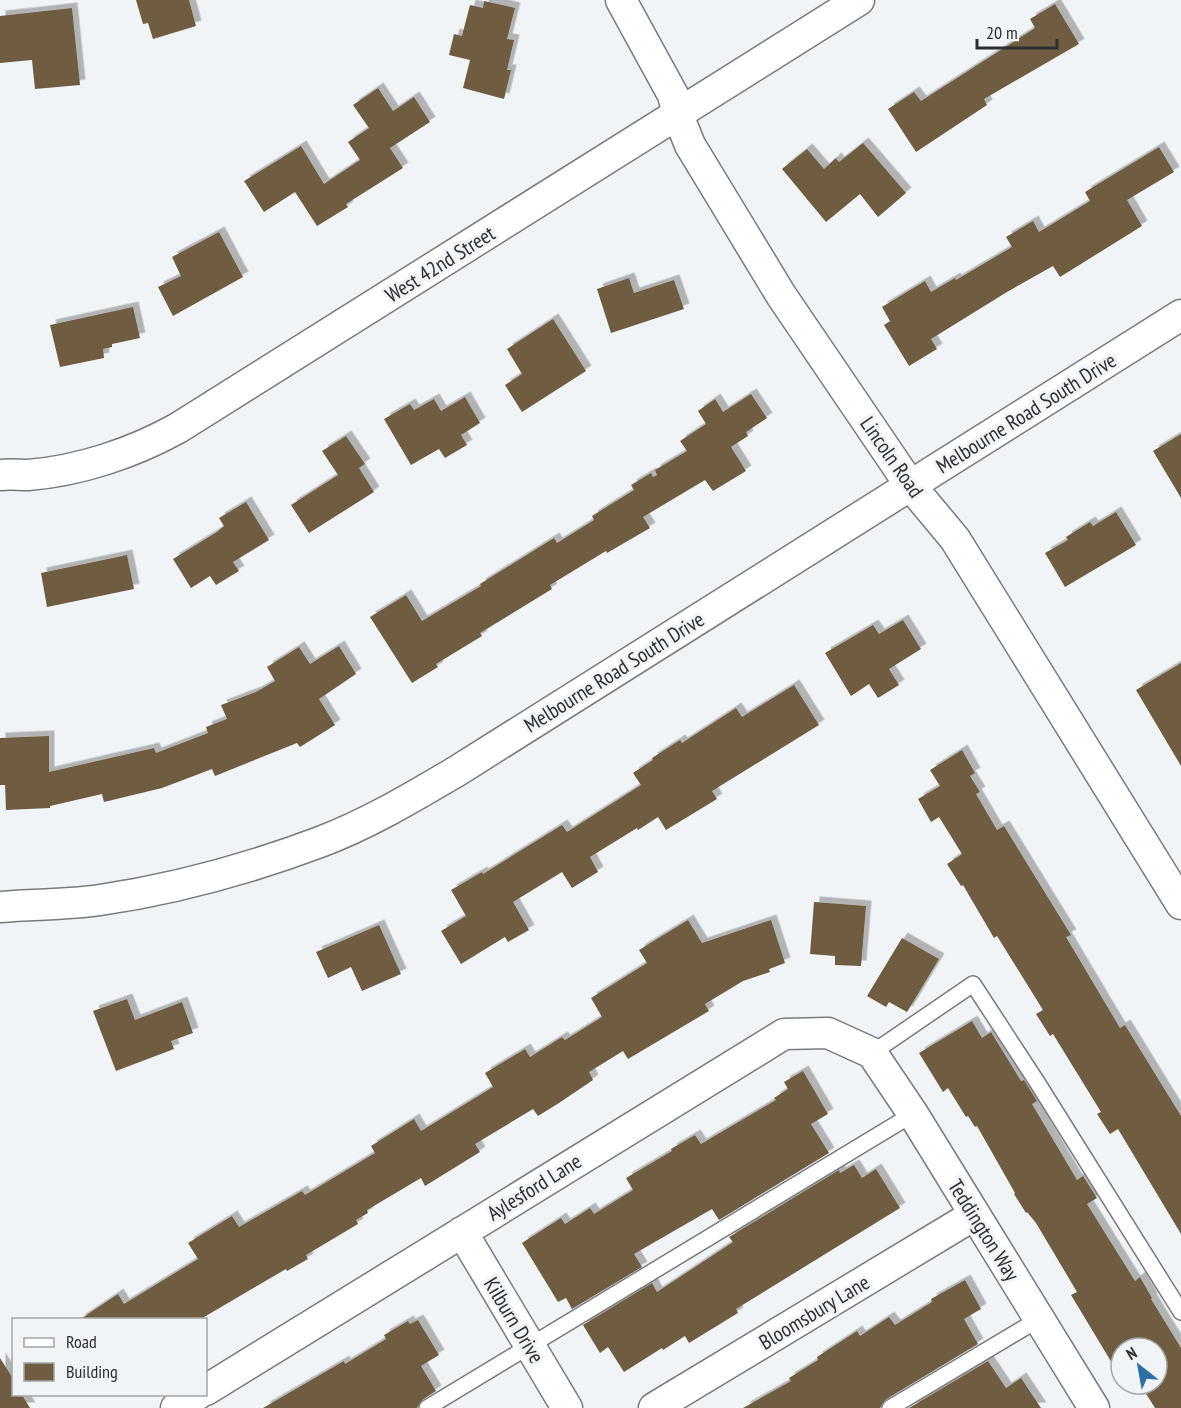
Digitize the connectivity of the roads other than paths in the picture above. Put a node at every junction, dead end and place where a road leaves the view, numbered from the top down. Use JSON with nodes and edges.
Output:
{"nodes":[{"id":1,"x":621,"y":0,"type":"edge"},
{"id":2,"x":859,"y":0,"type":"edge"},
{"id":3,"x":678,"y":115,"type":"junction"},
{"id":4,"x":1181,"y":315,"type":"edge"},
{"id":5,"x":0,"y":475,"type":"edge"},
{"id":6,"x":910,"y":485,"type":"junction"},
{"id":7,"x":1178,"y":893,"type":"edge"},
{"id":8,"x":0,"y":907,"type":"edge"},
{"id":9,"x":872,"y":1053,"type":"junction"},
{"id":10,"x":914,"y":1114,"type":"junction"},
{"id":11,"x":974,"y":1215,"type":"junction"},
{"id":12,"x":462,"y":1232,"type":"junction"},
{"id":13,"x":1181,"y":1312,"type":"edge"},
{"id":14,"x":1039,"y":1319,"type":"junction"},
{"id":15,"x":530,"y":1346,"type":"junction"},
{"id":16,"x":207,"y":1389,"type":"edge"},
{"id":17,"x":196,"y":1396,"type":"edge"},
{"id":18,"x":176,"y":1408,"type":"edge"},
{"id":19,"x":427,"y":1408,"type":"edge"},
{"id":20,"x":567,"y":1408,"type":"edge"},
{"id":21,"x":654,"y":1408,"type":"edge"},
{"id":22,"x":890,"y":1408,"type":"edge"},
{"id":23,"x":1094,"y":1408,"type":"edge"}],
"edges":[{"from":1,"to":3,"type":"street","name":"Lincoln Road"},
{"from":2,"to":3,"type":"street","name":"West 42nd Street"},
{"from":3,"to":5,"type":"street","name":"West 42nd Street"},
{"from":3,"to":6,"type":"street","name":"Lincoln Road"},
{"from":4,"to":6,"type":"street","name":"Melbourne Road South Drive"},
{"from":6,"to":7,"type":"street","name":"Lincoln Road"},
{"from":6,"to":8,"type":"street","name":"Melbourne Road South Drive"},
{"from":9,"to":10,"type":"street","name":"Teddington Way"},
{"from":9,"to":12,"type":"street","name":"Aylesford Lane"},
{"from":9,"to":13,"type":"lane"},
{"from":10,"to":11,"type":"street","name":"Teddington Way"},
{"from":10,"to":15,"type":"lane"},
{"from":11,"to":14,"type":"street","name":"Teddington Way"},
{"from":11,"to":21,"type":"street","name":"Bloomsbury Lane"},
{"from":12,"to":15,"type":"street","name":"Kilburn Drive"},
{"from":12,"to":16,"type":"street","name":"Aylesford Lane"},
{"from":14,"to":22,"type":"lane"},
{"from":14,"to":23,"type":"street","name":"Teddington Way"},
{"from":15,"to":19,"type":"lane"},
{"from":15,"to":20,"type":"street","name":"Kilburn Drive"},
{"from":17,"to":18,"type":"street"}]}
